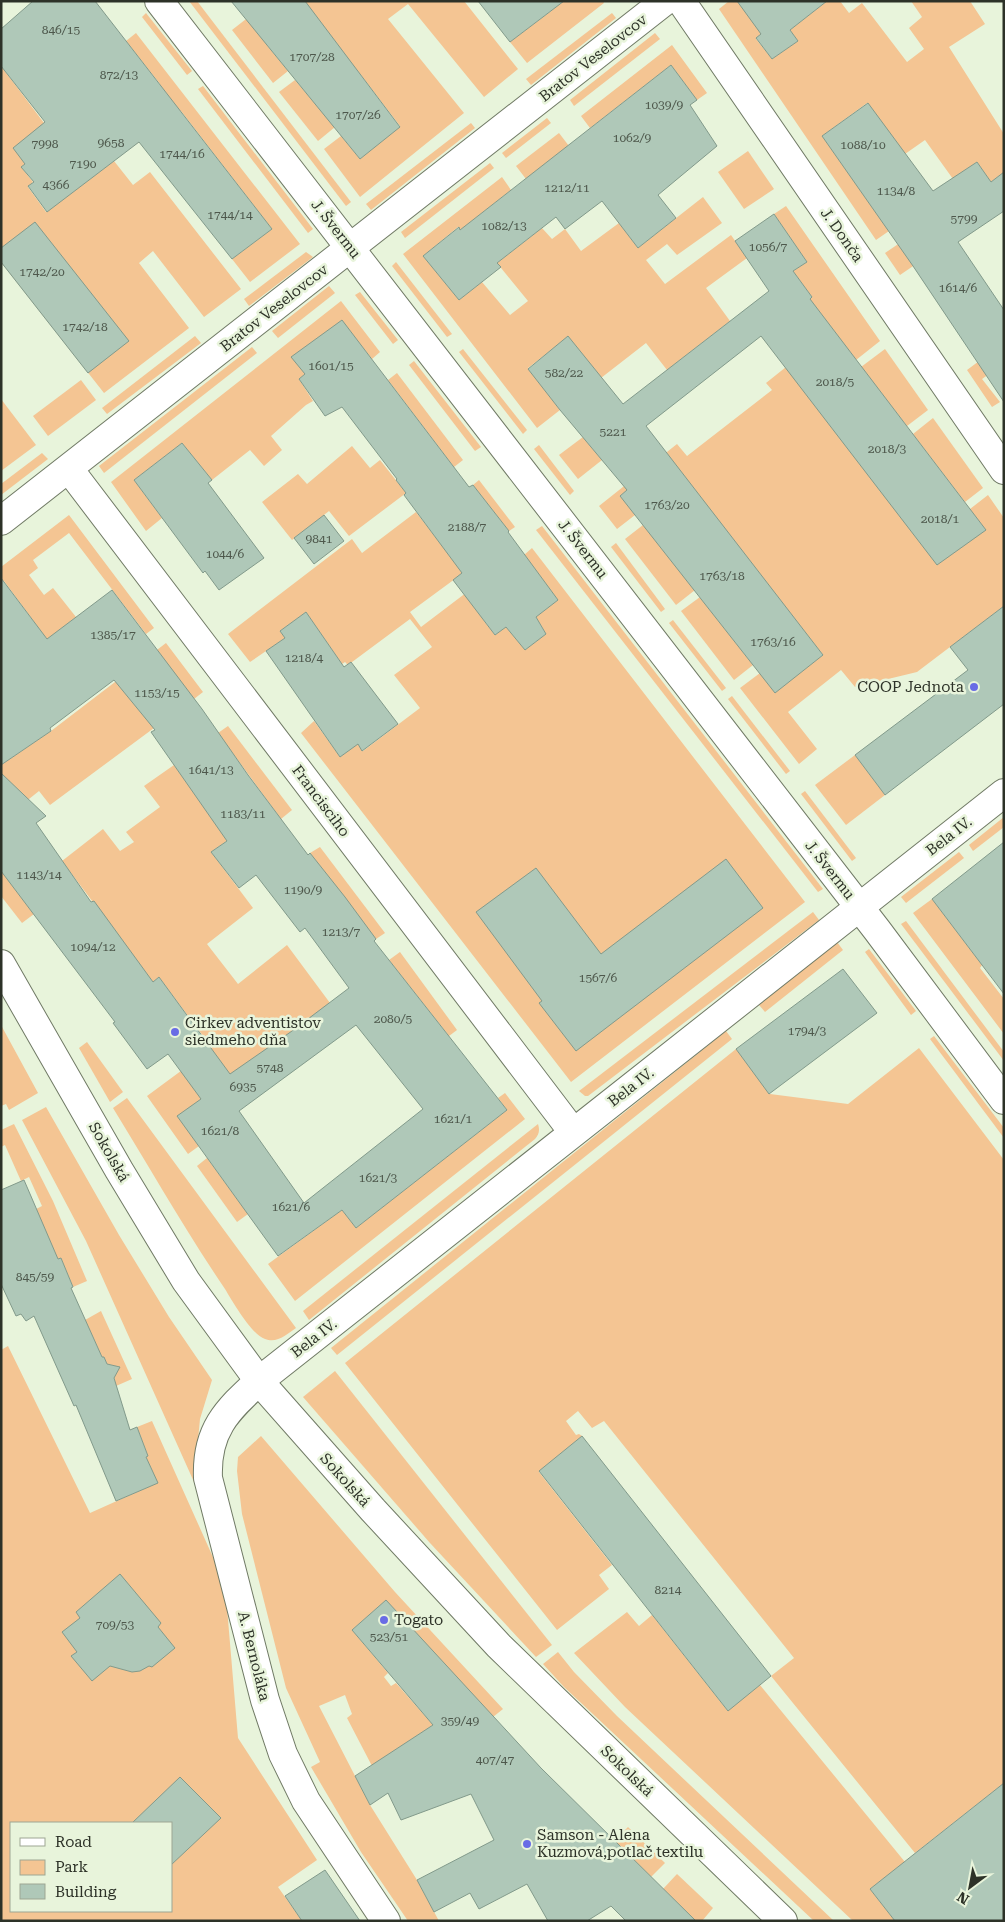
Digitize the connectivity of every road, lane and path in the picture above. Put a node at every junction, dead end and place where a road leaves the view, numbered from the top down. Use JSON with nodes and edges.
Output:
{"nodes":[{"id":1,"x":159,"y":1,"type":"edge"},
{"id":2,"x":665,"y":1,"type":"edge"},
{"id":3,"x":681,"y":1,"type":"edge"},
{"id":4,"x":350,"y":248,"type":"junction"},
{"id":5,"x":69,"y":469,"type":"junction"},
{"id":6,"x":1004,"y":470,"type":"edge"},
{"id":7,"x":1,"y":521,"type":"edge"},
{"id":8,"x":1004,"y":793,"type":"edge"},
{"id":9,"x":859,"y":907,"type":"junction"},
{"id":10,"x":1,"y":964,"type":"edge"},
{"id":11,"x":1004,"y":1100,"type":"edge"},
{"id":12,"x":574,"y":1132,"type":"junction"},
{"id":13,"x":259,"y":1381,"type":"junction"},
{"id":14,"x":386,"y":1921,"type":"edge"},
{"id":15,"x":783,"y":1921,"type":"edge"}],
"edges":[{"from":1,"to":4,"type":"street","name":"J. Švermu"},
{"from":2,"to":4,"type":"street","name":"Bratov Veselovcov"},
{"from":3,"to":6,"type":"street","name":"J. Donča"},
{"from":4,"to":5,"type":"street","name":"Bratov Veselovcov"},
{"from":4,"to":9,"type":"street","name":"J. Švermu"},
{"from":5,"to":7,"type":"street","name":"Bratov Veselovcov"},
{"from":5,"to":12,"type":"street","name":"Francisciho"},
{"from":8,"to":9,"type":"street","name":"Bela IV."},
{"from":9,"to":11,"type":"street","name":"J. Švermu"},
{"from":9,"to":12,"type":"street","name":"Bela IV."},
{"from":10,"to":13,"type":"street","name":"Sokolská"},
{"from":12,"to":13,"type":"street","name":"Bela IV."},
{"from":13,"to":14,"type":"street","name":"A. Bernoláka"},
{"from":13,"to":15,"type":"street","name":"Sokolská"}]}
